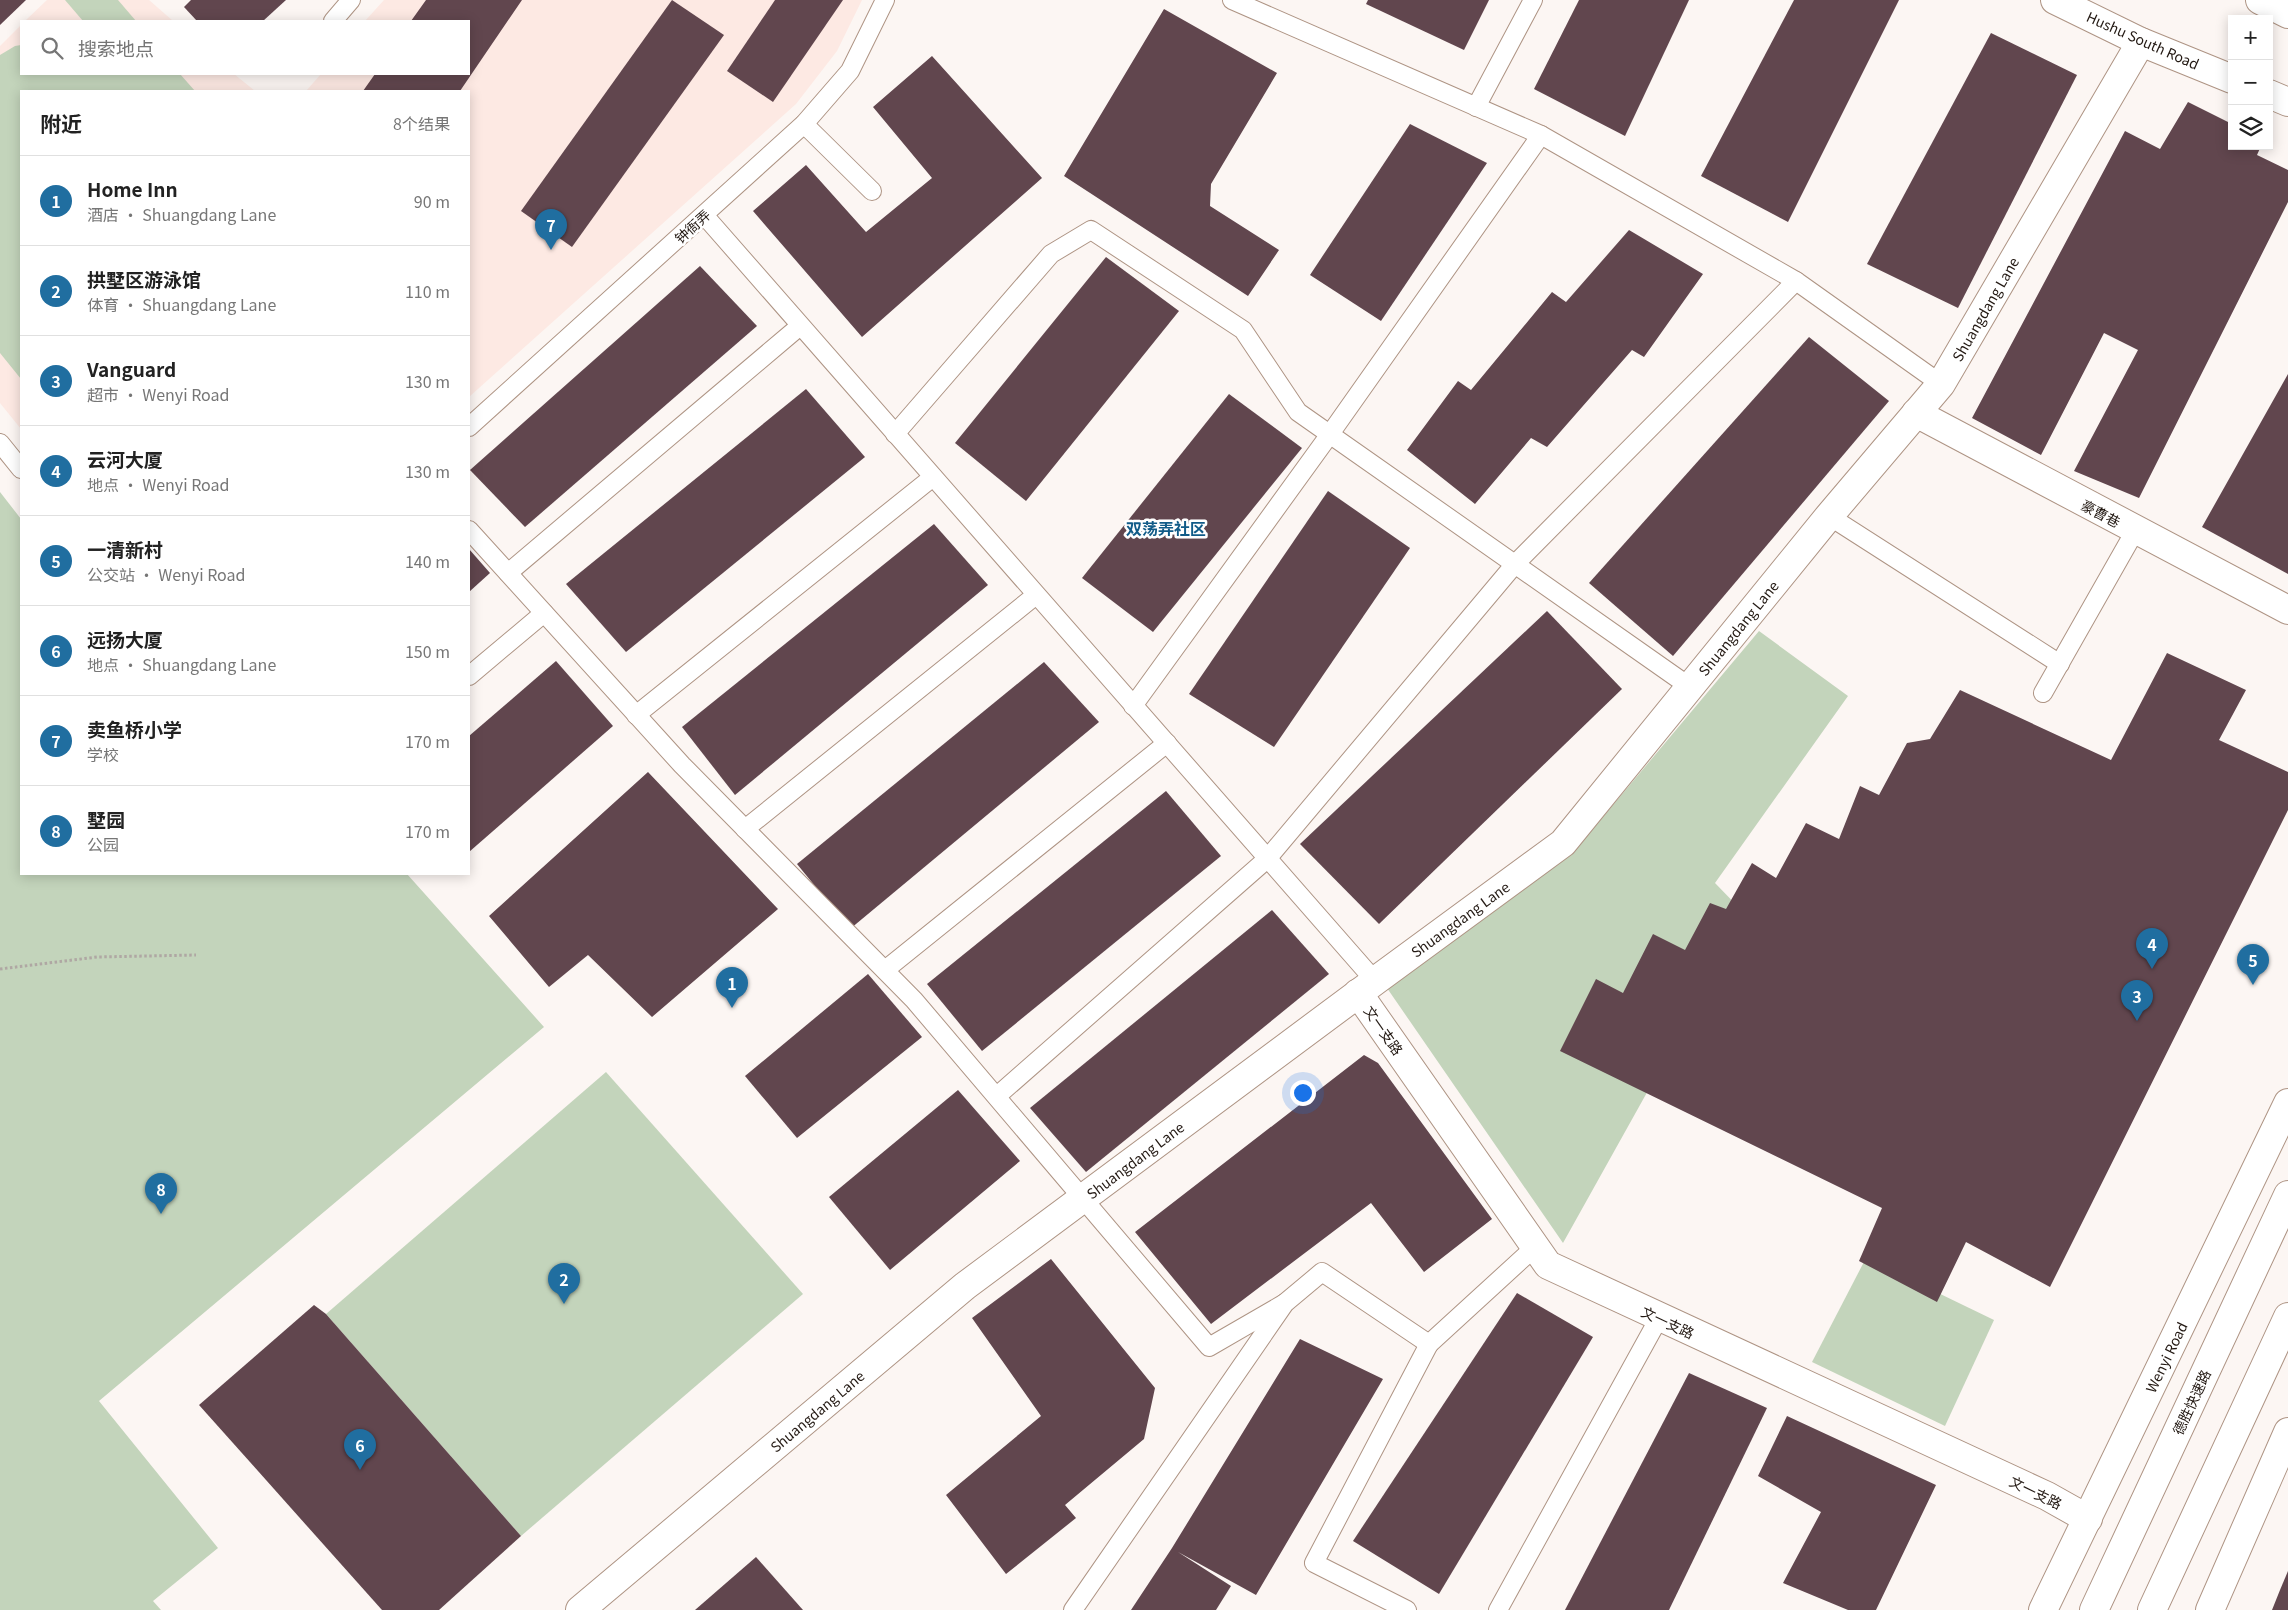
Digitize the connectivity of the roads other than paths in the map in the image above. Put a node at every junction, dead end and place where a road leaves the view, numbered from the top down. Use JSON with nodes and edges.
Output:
{"nodes":[{"id":1,"x":351,"y":0,"type":"edge"},
{"id":2,"x":885,"y":0,"type":"edge"},
{"id":3,"x":1232,"y":0,"type":"edge"},
{"id":4,"x":1533,"y":0,"type":"edge"},
{"id":5,"x":2055,"y":0,"type":"edge"},
{"id":6,"x":2260,"y":0,"type":"edge"},
{"id":7,"x":2288,"y":14,"type":"edge"},
{"id":8,"x":334,"y":20,"type":"edge"},
{"id":9,"x":2141,"y":42,"type":"junction"},
{"id":10,"x":2228,"y":77,"type":"edge"},
{"id":11,"x":2273,"y":96,"type":"edge"},
{"id":12,"x":2288,"y":102,"type":"edge"},
{"id":13,"x":1476,"y":107,"type":"junction"},
{"id":14,"x":804,"y":124,"type":"junction"},
{"id":15,"x":1540,"y":135,"type":"junction"},
{"id":16,"x":872,"y":190,"type":"dead end"},
{"id":17,"x":704,"y":216,"type":"junction"},
{"id":18,"x":1796,"y":281,"type":"junction"},
{"id":19,"x":800,"y":326,"type":"junction"},
{"id":20,"x":1941,"y":384,"type":"junction"},
{"id":21,"x":1916,"y":414,"type":"junction"},
{"id":22,"x":470,"y":426,"type":"edge"},
{"id":23,"x":894,"y":434,"type":"junction"},
{"id":24,"x":1330,"y":434,"type":"junction"},
{"id":25,"x":0,"y":443,"type":"edge"},
{"id":26,"x":20,"y":467,"type":"edge"},
{"id":27,"x":933,"y":477,"type":"junction"},
{"id":28,"x":1829,"y":516,"type":"junction"},
{"id":29,"x":470,"y":531,"type":"edge"},
{"id":30,"x":2135,"y":531,"type":"junction"},
{"id":31,"x":1515,"y":564,"type":"junction"},
{"id":32,"x":508,"y":573,"type":"junction"},
{"id":33,"x":1036,"y":595,"type":"junction"},
{"id":34,"x":2288,"y":610,"type":"edge"},
{"id":35,"x":544,"y":613,"type":"junction"},
{"id":36,"x":2060,"y":664,"type":"junction"},
{"id":37,"x":470,"y":675,"type":"edge"},
{"id":38,"x":1690,"y":687,"type":"junction"},
{"id":39,"x":2043,"y":693,"type":"dead end"},
{"id":40,"x":1133,"y":706,"type":"junction"},
{"id":41,"x":636,"y":715,"type":"junction"},
{"id":42,"x":1167,"y":743,"type":"junction"},
{"id":43,"x":745,"y":829,"type":"junction"},
{"id":44,"x":1267,"y":858,"type":"junction"},
{"id":45,"x":884,"y":970,"type":"junction"},
{"id":46,"x":1366,"y":987,"type":"junction"},
{"id":47,"x":996,"y":1096,"type":"junction"},
{"id":48,"x":2288,"y":1103,"type":"edge"},
{"id":49,"x":2288,"y":1194,"type":"edge"},
{"id":50,"x":1084,"y":1198,"type":"junction"},
{"id":51,"x":1535,"y":1247,"type":"junction"},
{"id":52,"x":1285,"y":1302,"type":"junction"},
{"id":53,"x":2288,"y":1316,"type":"edge"},
{"id":54,"x":1659,"y":1318,"type":"junction"},
{"id":55,"x":1429,"y":1344,"type":"junction"},
{"id":56,"x":2288,"y":1432,"type":"edge"},
{"id":57,"x":2088,"y":1520,"type":"junction"},
{"id":58,"x":580,"y":1610,"type":"edge"},
{"id":59,"x":1073,"y":1610,"type":"edge"},
{"id":60,"x":1407,"y":1610,"type":"edge"},
{"id":61,"x":1498,"y":1610,"type":"edge"},
{"id":62,"x":2044,"y":1610,"type":"edge"},
{"id":63,"x":2094,"y":1610,"type":"edge"},
{"id":64,"x":2152,"y":1610,"type":"edge"},
{"id":65,"x":2210,"y":1610,"type":"edge"}],
"edges":[{"from":1,"to":8,"type":"lane"},
{"from":2,"to":14,"type":"lane","name":"钟衙弄"},
{"from":3,"to":13,"type":"lane"},
{"from":4,"to":13,"type":"lane"},
{"from":5,"to":9,"type":"main road","name":"Hushu South Road"},
{"from":6,"to":7,"type":"main road"},
{"from":9,"to":10,"type":"main road","name":"Hushu South Road"},
{"from":9,"to":20,"type":"main road","name":"Shuangdang Lane"},
{"from":11,"to":12,"type":"main road"},
{"from":13,"to":15,"type":"lane"},
{"from":14,"to":16,"type":"lane"},
{"from":14,"to":17,"type":"lane","name":"钟衙弄"},
{"from":15,"to":18,"type":"lane"},
{"from":15,"to":24,"type":"lane"},
{"from":17,"to":19,"type":"lane"},
{"from":17,"to":22,"type":"lane","name":"钟衙弄"},
{"from":18,"to":20,"type":"lane"},
{"from":18,"to":31,"type":"lane"},
{"from":19,"to":23,"type":"lane"},
{"from":19,"to":32,"type":"lane"},
{"from":20,"to":21,"type":"main road","name":"Shuangdang Lane"},
{"from":21,"to":28,"type":"main road","name":"Shuangdang Lane"},
{"from":21,"to":30,"type":"main road","name":"豪曹巷"},
{"from":23,"to":24,"type":"lane"},
{"from":23,"to":27,"type":"lane"},
{"from":24,"to":31,"type":"lane"},
{"from":24,"to":40,"type":"lane"},
{"from":25,"to":26,"type":"lane"},
{"from":27,"to":33,"type":"lane"},
{"from":27,"to":41,"type":"lane"},
{"from":28,"to":36,"type":"lane"},
{"from":28,"to":38,"type":"main road","name":"Shuangdang Lane"},
{"from":29,"to":32,"type":"lane"},
{"from":30,"to":34,"type":"main road","name":"豪曹巷"},
{"from":30,"to":36,"type":"lane"},
{"from":31,"to":38,"type":"lane"},
{"from":31,"to":44,"type":"lane"},
{"from":32,"to":35,"type":"lane"},
{"from":33,"to":40,"type":"lane"},
{"from":33,"to":43,"type":"lane"},
{"from":35,"to":37,"type":"lane"},
{"from":35,"to":41,"type":"lane"},
{"from":36,"to":39,"type":"lane"},
{"from":38,"to":46,"type":"main road","name":"Shuangdang Lane"},
{"from":40,"to":42,"type":"lane"},
{"from":41,"to":43,"type":"lane"},
{"from":42,"to":44,"type":"lane"},
{"from":42,"to":45,"type":"lane"},
{"from":43,"to":45,"type":"lane"},
{"from":44,"to":46,"type":"lane"},
{"from":44,"to":47,"type":"lane"},
{"from":45,"to":47,"type":"lane"},
{"from":46,"to":50,"type":"main road","name":"Shuangdang Lane"},
{"from":46,"to":51,"type":"main road","name":"文一支路"},
{"from":47,"to":50,"type":"lane"},
{"from":48,"to":57,"type":"main road","name":"Wenyi Road"},
{"from":49,"to":63,"type":"main road","name":"德胜快速路"},
{"from":50,"to":52,"type":"lane"},
{"from":50,"to":58,"type":"main road","name":"Shuangdang Lane"},
{"from":51,"to":54,"type":"main road","name":"文一支路"},
{"from":51,"to":55,"type":"lane"},
{"from":52,"to":55,"type":"lane"},
{"from":52,"to":59,"type":"lane"},
{"from":53,"to":64,"type":"main road"},
{"from":54,"to":57,"type":"main road","name":"文一支路"},
{"from":54,"to":61,"type":"lane"},
{"from":55,"to":60,"type":"lane"},
{"from":56,"to":65,"type":"main road"},
{"from":57,"to":62,"type":"main road","name":"Wenyi Road"}]}
